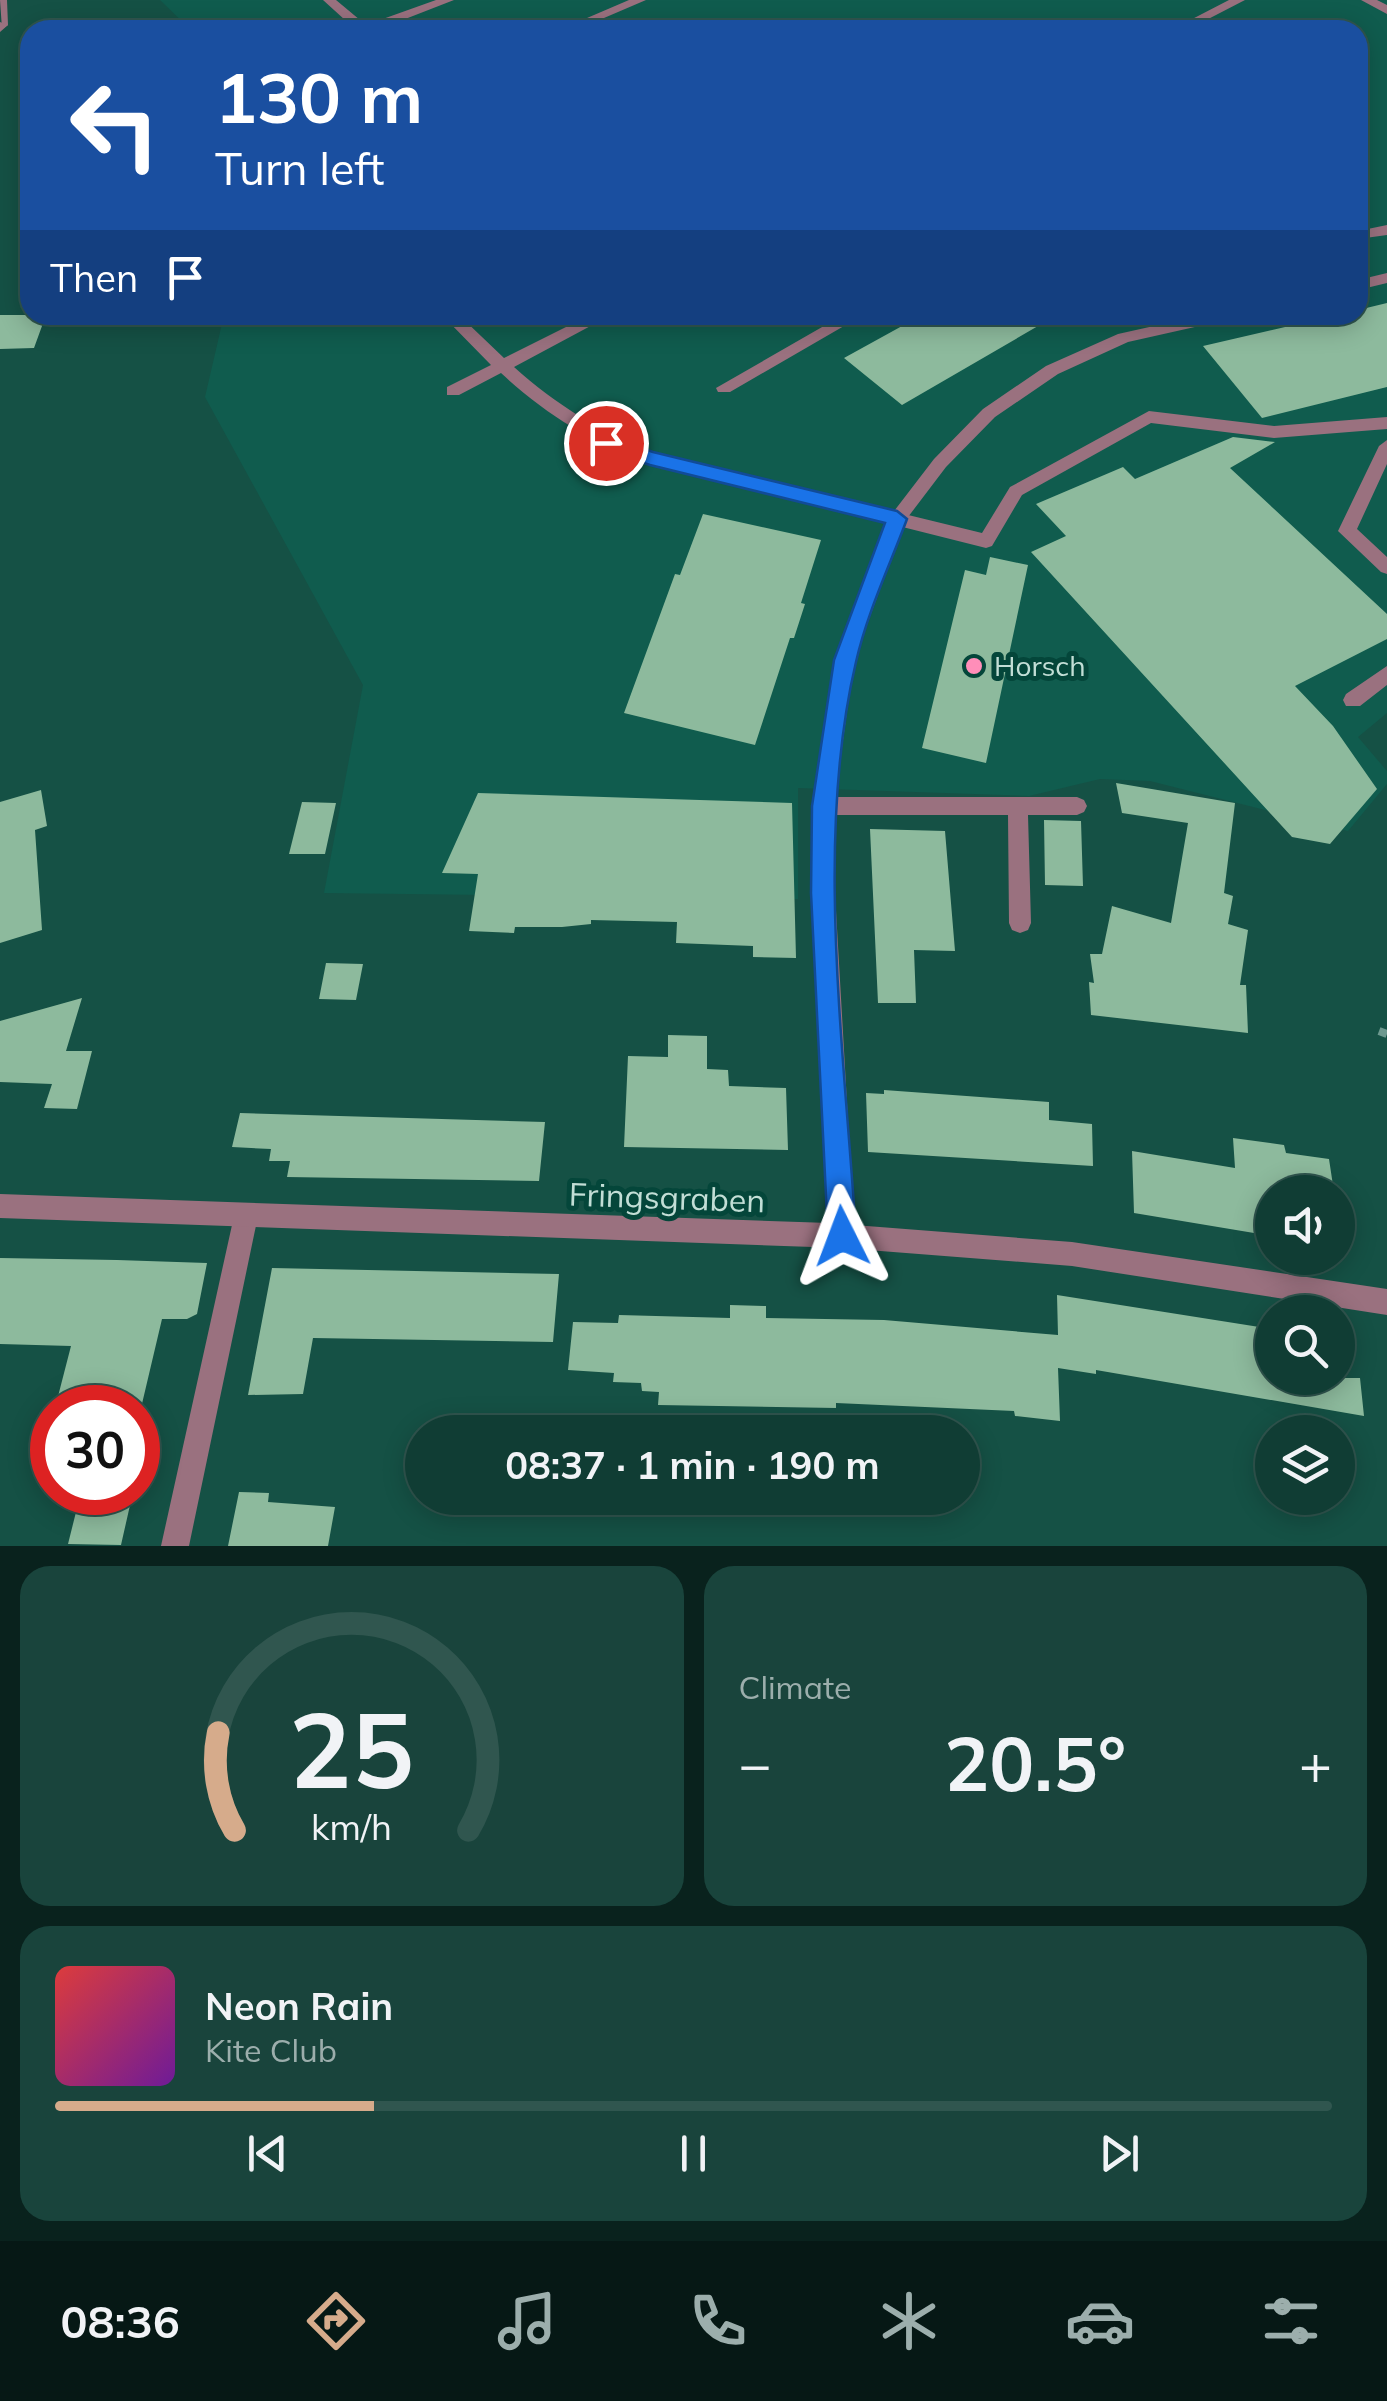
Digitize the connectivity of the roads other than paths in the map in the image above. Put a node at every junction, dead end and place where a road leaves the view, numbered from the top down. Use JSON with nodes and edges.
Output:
{"nodes":[{"id":1,"x":1,"y":0,"type":"edge"},
{"id":2,"x":329,"y":0,"type":"edge"},
{"id":3,"x":448,"y":0,"type":"edge"},
{"id":4,"x":640,"y":0,"type":"edge"},
{"id":5,"x":1239,"y":0,"type":"edge"},
{"id":6,"x":1366,"y":0,"type":"edge"},
{"id":7,"x":1386,"y":8,"type":"edge"},
{"id":8,"x":352,"y":20,"type":"edge"},
{"id":9,"x":392,"y":20,"type":"edge"},
{"id":10,"x":590,"y":20,"type":"edge"},
{"id":11,"x":1198,"y":20,"type":"edge"},
{"id":12,"x":1,"y":27,"type":"edge"},
{"id":13,"x":460,"y":325,"type":"edge"},
{"id":14,"x":584,"y":325,"type":"edge"},
{"id":15,"x":837,"y":325,"type":"edge"},
{"id":16,"x":1182,"y":325,"type":"edge"},
{"id":17,"x":502,"y":366,"type":"junction"},
{"id":18,"x":724,"y":388,"type":"dead end"},
{"id":19,"x":453,"y":391,"type":"dead end"},
{"id":20,"x":1387,"y":424,"type":"edge"},
{"id":21,"x":1387,"y":446,"type":"edge"},
{"id":22,"x":897,"y":519,"type":"junction"},
{"id":23,"x":1387,"y":567,"type":"edge"},
{"id":24,"x":1387,"y":674,"type":"edge"},
{"id":25,"x":1353,"y":700,"type":"dead end"},
{"id":26,"x":824,"y":806,"type":"junction"},
{"id":27,"x":1076,"y":806,"type":"dead end"},
{"id":28,"x":1018,"y":808,"type":"junction"},
{"id":29,"x":1020,"y":924,"type":"dead end"},
{"id":30,"x":0,"y":1206,"type":"edge"},
{"id":31,"x":246,"y":1216,"type":"junction"},
{"id":32,"x":842,"y":1236,"type":"junction"},
{"id":33,"x":1387,"y":1302,"type":"edge"},
{"id":34,"x":175,"y":1546,"type":"edge"}],
"edges":[{"from":1,"to":12,"type":"street"},
{"from":2,"to":8,"type":"street"},
{"from":3,"to":9,"type":"street"},
{"from":4,"to":10,"type":"street"},
{"from":5,"to":11,"type":"street"},
{"from":6,"to":7,"type":"street"},
{"from":13,"to":17,"type":"street"},
{"from":14,"to":17,"type":"street"},
{"from":15,"to":18,"type":"street"},
{"from":16,"to":22,"type":"street"},
{"from":17,"to":19,"type":"street"},
{"from":17,"to":22,"type":"street"},
{"from":20,"to":22,"type":"street"},
{"from":21,"to":23,"type":"street"},
{"from":22,"to":26,"type":"street"},
{"from":24,"to":25,"type":"street"},
{"from":26,"to":28,"type":"street"},
{"from":26,"to":32,"type":"street"},
{"from":27,"to":28,"type":"street"},
{"from":28,"to":29,"type":"street"},
{"from":30,"to":31,"type":"street","name":"Fringsgraben"},
{"from":31,"to":32,"type":"street","name":"Fringsgraben"},
{"from":31,"to":34,"type":"street"},
{"from":32,"to":33,"type":"street","name":"Fringsgraben"}]}
